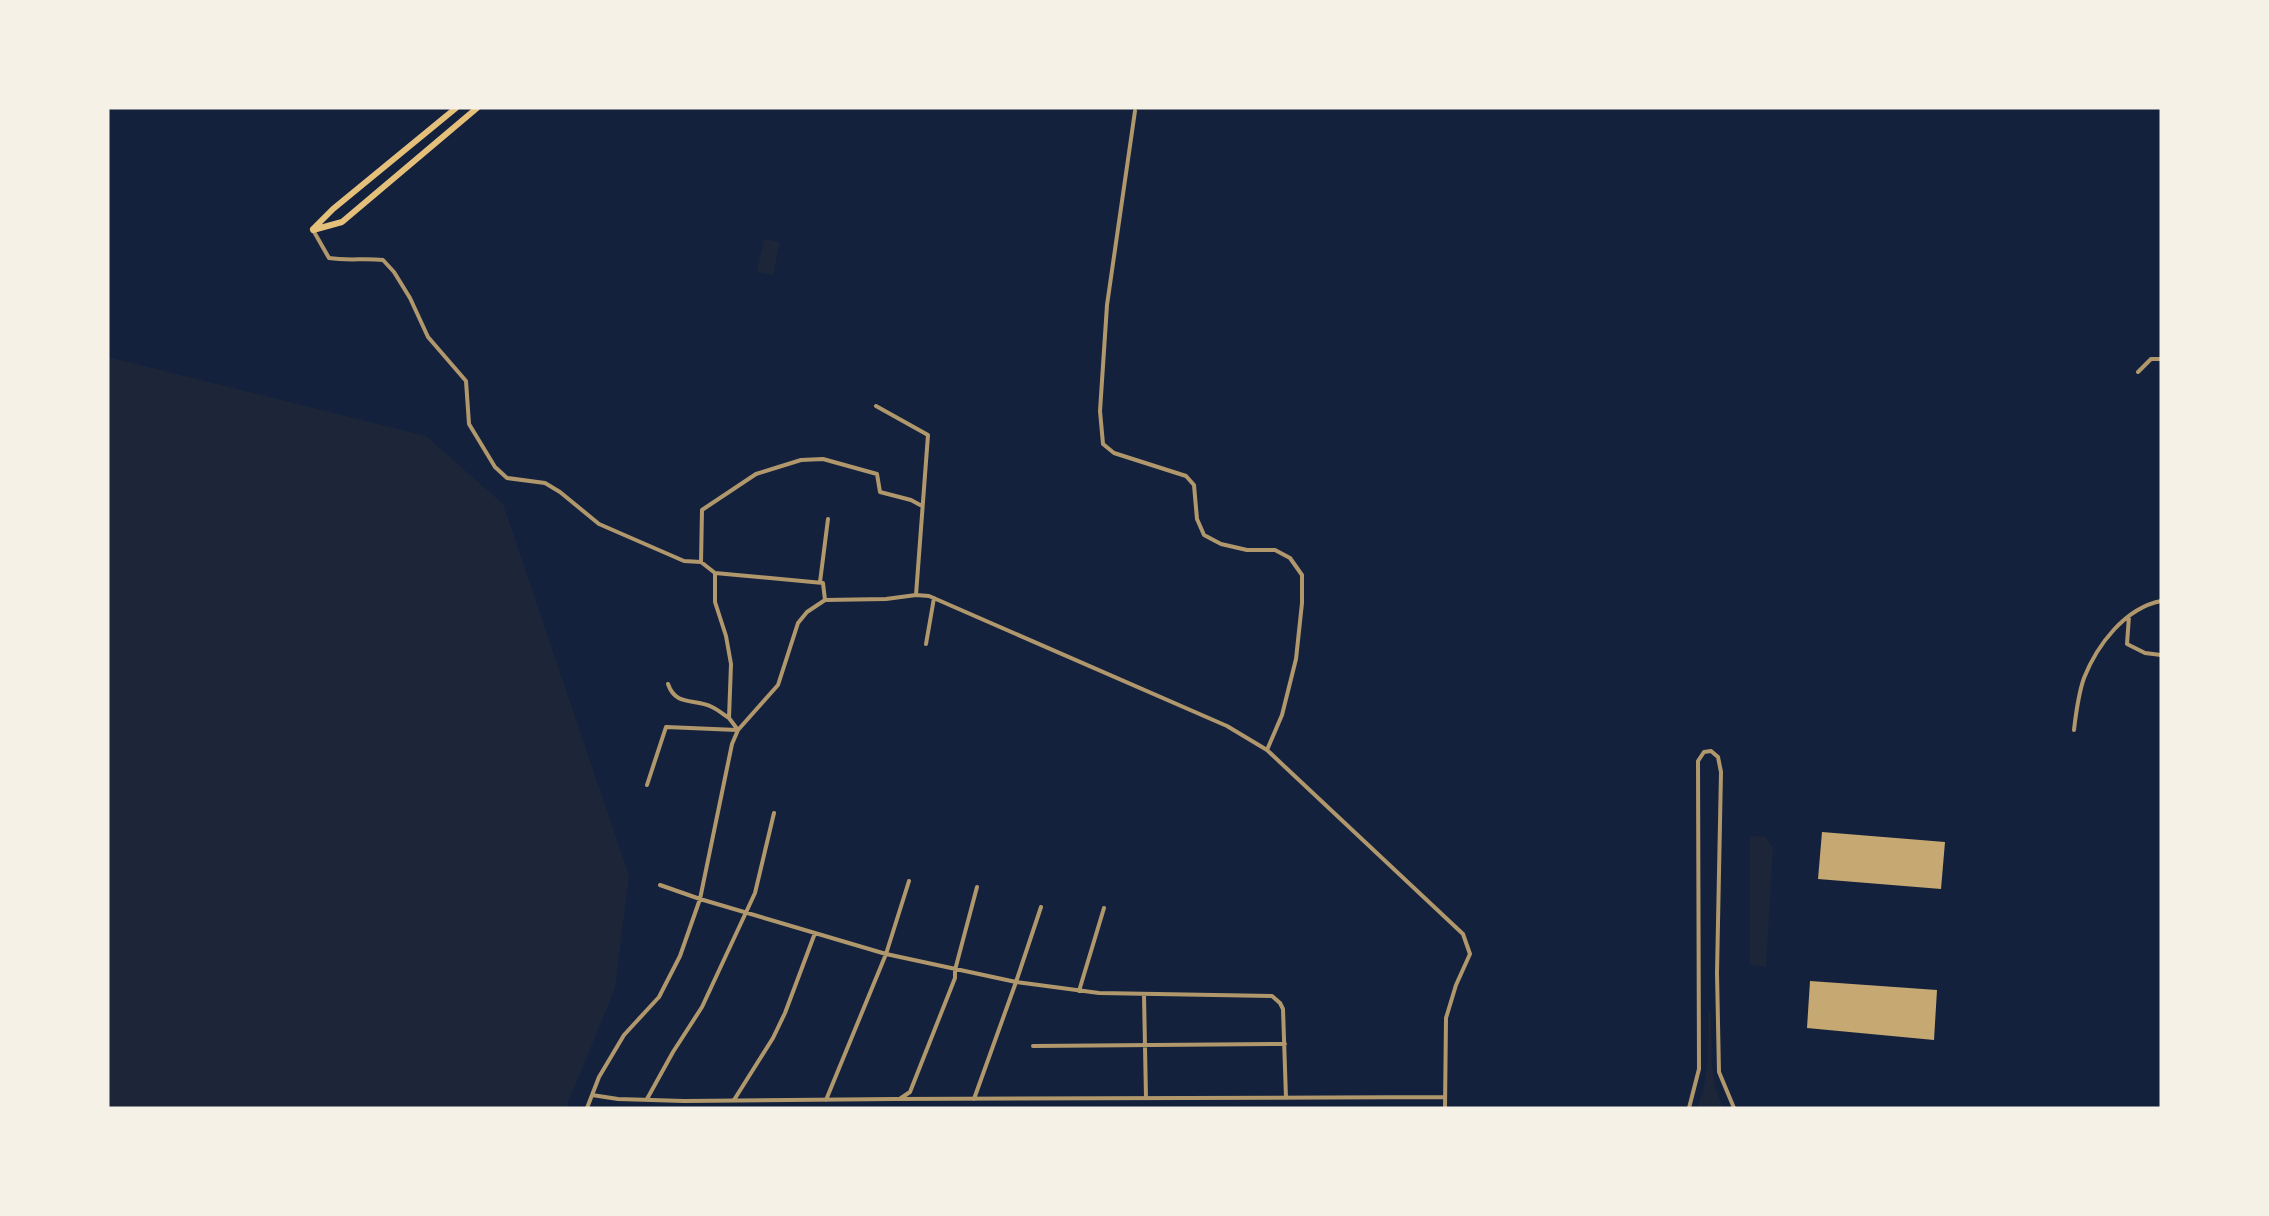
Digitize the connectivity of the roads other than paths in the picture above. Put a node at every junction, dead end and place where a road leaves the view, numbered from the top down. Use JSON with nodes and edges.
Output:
{"nodes":[{"id":1,"x":456,"y":108,"type":"edge"},
{"id":2,"x":477,"y":108,"type":"edge"},
{"id":3,"x":1135,"y":111,"type":"dead end"},
{"id":4,"x":313,"y":230,"type":"junction"},
{"id":5,"x":2161,"y":359,"type":"edge"},
{"id":6,"x":2138,"y":372,"type":"dead end"},
{"id":7,"x":876,"y":406,"type":"dead end"},
{"id":8,"x":922,"y":506,"type":"junction"},
{"id":9,"x":828,"y":519,"type":"dead end"},
{"id":10,"x":701,"y":562,"type":"junction"},
{"id":11,"x":715,"y":573,"type":"junction"},
{"id":12,"x":820,"y":582,"type":"junction"},
{"id":13,"x":916,"y":595,"type":"junction"},
{"id":14,"x":934,"y":598,"type":"junction"},
{"id":15,"x":825,"y":600,"type":"junction"},
{"id":16,"x":2161,"y":601,"type":"edge"},
{"id":17,"x":2129,"y":616,"type":"junction"},
{"id":18,"x":926,"y":644,"type":"dead end"},
{"id":19,"x":2161,"y":655,"type":"edge"},
{"id":20,"x":668,"y":684,"type":"dead end"},
{"id":21,"x":729,"y":718,"type":"junction"},
{"id":22,"x":738,"y":730,"type":"junction"},
{"id":23,"x":2074,"y":730,"type":"dead end"},
{"id":24,"x":1267,"y":750,"type":"junction"},
{"id":25,"x":647,"y":785,"type":"dead end"},
{"id":26,"x":774,"y":813,"type":"dead end"},
{"id":27,"x":909,"y":881,"type":"dead end"},
{"id":28,"x":660,"y":885,"type":"dead end"},
{"id":29,"x":977,"y":887,"type":"dead end"},
{"id":30,"x":700,"y":899,"type":"junction"},
{"id":31,"x":1041,"y":907,"type":"dead end"},
{"id":32,"x":1104,"y":908,"type":"dead end"},
{"id":33,"x":746,"y":913,"type":"junction"},
{"id":34,"x":815,"y":933,"type":"junction"},
{"id":35,"x":886,"y":954,"type":"junction"},
{"id":36,"x":955,"y":970,"type":"junction"},
{"id":37,"x":1016,"y":982,"type":"junction"},
{"id":38,"x":1079,"y":991,"type":"junction"},
{"id":39,"x":1144,"y":995,"type":"junction"},
{"id":40,"x":1146,"y":1044,"type":"junction"},
{"id":41,"x":1285,"y":1044,"type":"junction"},
{"id":42,"x":1032,"y":1046,"type":"dead end"},
{"id":43,"x":592,"y":1095,"type":"junction"},
{"id":44,"x":1445,"y":1097,"type":"junction"},
{"id":45,"x":1146,"y":1098,"type":"junction"},
{"id":46,"x":1286,"y":1098,"type":"junction"},
{"id":47,"x":647,"y":1099,"type":"junction"},
{"id":48,"x":894,"y":1099,"type":"junction"},
{"id":49,"x":974,"y":1099,"type":"junction"},
{"id":50,"x":826,"y":1100,"type":"junction"},
{"id":51,"x":734,"y":1101,"type":"junction"},
{"id":52,"x":587,"y":1108,"type":"edge"},
{"id":53,"x":1445,"y":1108,"type":"edge"},
{"id":54,"x":1689,"y":1108,"type":"edge"},
{"id":55,"x":1734,"y":1108,"type":"edge"}],
"edges":[{"from":1,"to":4,"type":"main road"},
{"from":2,"to":4,"type":"main road"},
{"from":3,"to":24,"type":"street"},
{"from":4,"to":10,"type":"street"},
{"from":5,"to":6,"type":"street"},
{"from":7,"to":8,"type":"street"},
{"from":8,"to":10,"type":"street"},
{"from":8,"to":13,"type":"street"},
{"from":9,"to":12,"type":"street"},
{"from":10,"to":11,"type":"street"},
{"from":11,"to":12,"type":"street"},
{"from":11,"to":21,"type":"street"},
{"from":12,"to":15,"type":"street"},
{"from":13,"to":14,"type":"street"},
{"from":13,"to":15,"type":"street"},
{"from":14,"to":18,"type":"street"},
{"from":14,"to":24,"type":"street"},
{"from":15,"to":22,"type":"street"},
{"from":16,"to":17,"type":"street"},
{"from":17,"to":19,"type":"street"},
{"from":17,"to":23,"type":"street"},
{"from":20,"to":21,"type":"street"},
{"from":21,"to":22,"type":"street"},
{"from":22,"to":25,"type":"street"},
{"from":22,"to":30,"type":"street"},
{"from":24,"to":44,"type":"street"},
{"from":26,"to":33,"type":"street"},
{"from":27,"to":35,"type":"street"},
{"from":28,"to":30,"type":"street"},
{"from":29,"to":36,"type":"street"},
{"from":30,"to":33,"type":"street"},
{"from":30,"to":43,"type":"street"},
{"from":31,"to":37,"type":"street"},
{"from":32,"to":38,"type":"street"},
{"from":33,"to":34,"type":"street"},
{"from":33,"to":47,"type":"street"},
{"from":34,"to":35,"type":"street"},
{"from":34,"to":51,"type":"street"},
{"from":35,"to":36,"type":"street"},
{"from":35,"to":50,"type":"street"},
{"from":36,"to":37,"type":"street"},
{"from":36,"to":48,"type":"street"},
{"from":37,"to":38,"type":"street"},
{"from":37,"to":49,"type":"street"},
{"from":38,"to":39,"type":"street"},
{"from":39,"to":40,"type":"street"},
{"from":39,"to":41,"type":"street"},
{"from":40,"to":41,"type":"street"},
{"from":40,"to":42,"type":"street"},
{"from":40,"to":45,"type":"street"},
{"from":41,"to":46,"type":"street"},
{"from":43,"to":47,"type":"street"},
{"from":43,"to":52,"type":"street"},
{"from":44,"to":46,"type":"street"},
{"from":44,"to":53,"type":"street"},
{"from":45,"to":46,"type":"street"},
{"from":45,"to":49,"type":"street"},
{"from":47,"to":51,"type":"street"},
{"from":48,"to":49,"type":"street"},
{"from":48,"to":50,"type":"street"},
{"from":50,"to":51,"type":"street"},
{"from":54,"to":55,"type":"street"}]}
